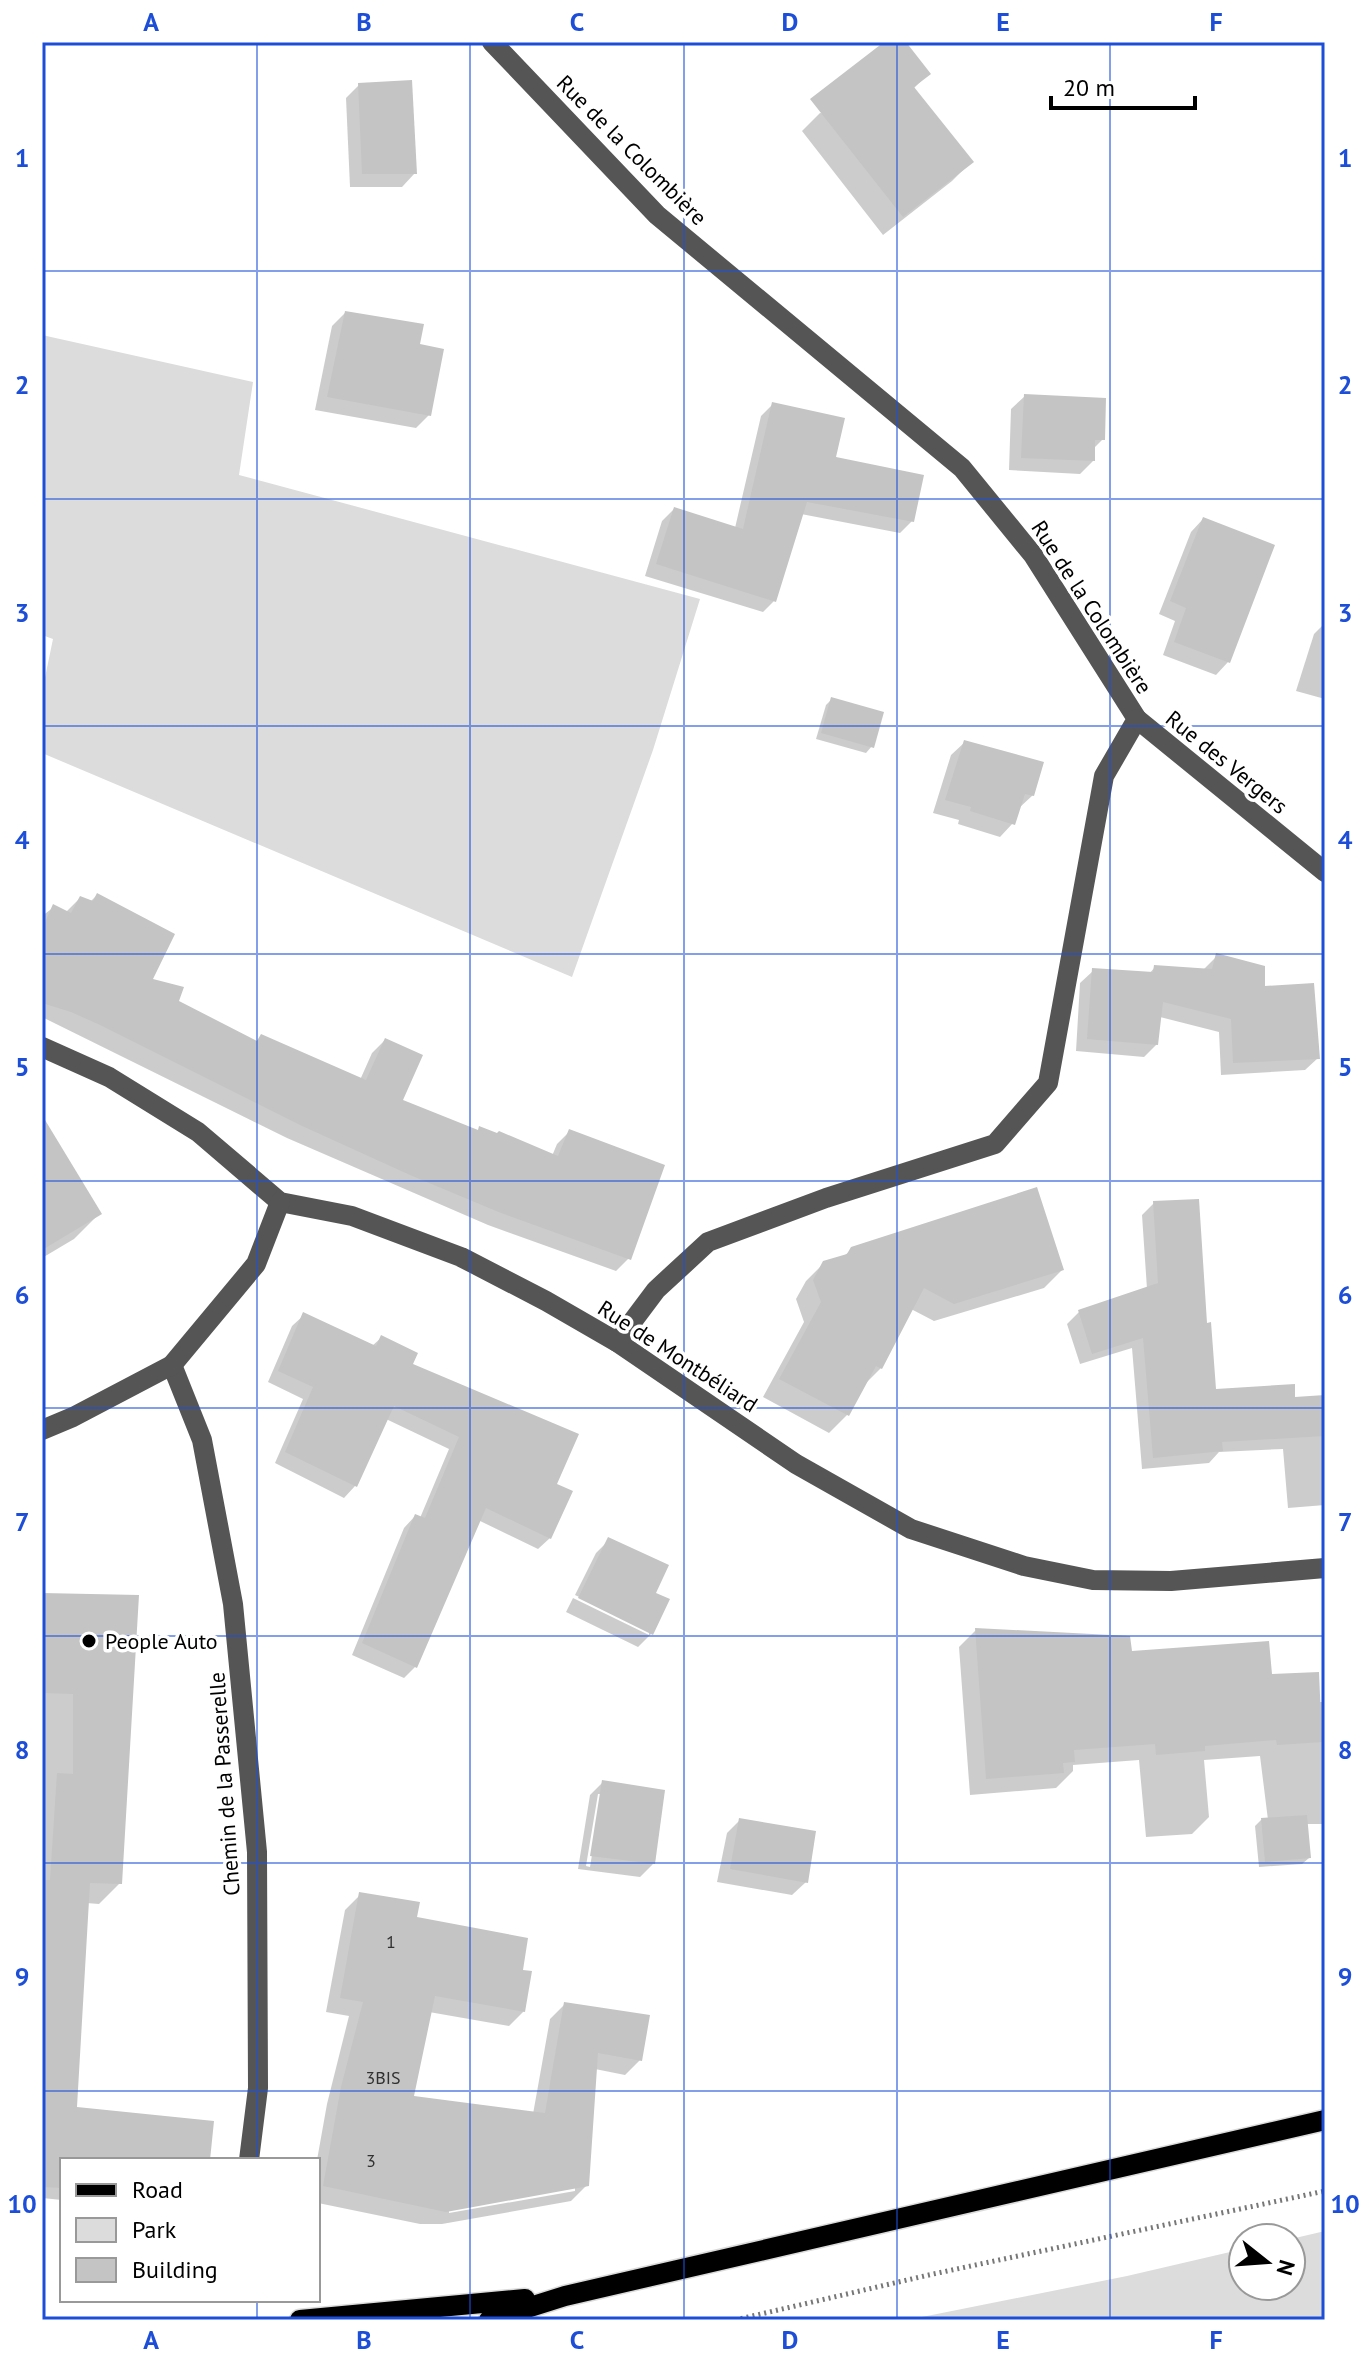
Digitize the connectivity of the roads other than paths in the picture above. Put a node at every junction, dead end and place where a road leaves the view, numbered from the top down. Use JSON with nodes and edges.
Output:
{"nodes":[{"id":1,"x":492,"y":42,"type":"edge"},
{"id":2,"x":1137,"y":719,"type":"junction"},
{"id":3,"x":1325,"y":872,"type":"edge"},
{"id":4,"x":42,"y":1047,"type":"edge"},
{"id":5,"x":280,"y":1202,"type":"junction"},
{"id":6,"x":617,"y":1342,"type":"junction"},
{"id":7,"x":172,"y":1365,"type":"junction"},
{"id":8,"x":42,"y":1430,"type":"edge"},
{"id":9,"x":1325,"y":1568,"type":"edge"},
{"id":10,"x":1325,"y":2120,"type":"edge"},
{"id":11,"x":249,"y":2158,"type":"edge"},
{"id":12,"x":565,"y":2296,"type":"junction"},
{"id":13,"x":300,"y":2320,"type":"edge"},
{"id":14,"x":489,"y":2320,"type":"edge"}],
"edges":[{"from":1,"to":2,"type":"street","name":"Rue de la Colombière"},
{"from":2,"to":3,"type":"street","name":"Rue des Vergers"},
{"from":2,"to":6,"type":"street","name":"Rue de la Colombière"},
{"from":4,"to":5,"type":"street","name":"Rue de Montbéliard"},
{"from":5,"to":6,"type":"street","name":"Rue de Montbéliard"},
{"from":5,"to":7,"type":"street"},
{"from":6,"to":9,"type":"street","name":"Rue de Montbéliard"},
{"from":7,"to":8,"type":"street"},
{"from":7,"to":11,"type":"street","name":"Chemin de la Passerelle"},
{"from":10,"to":12,"type":"main road"},
{"from":12,"to":13,"type":"main road"},
{"from":12,"to":14,"type":"main road"}]}
